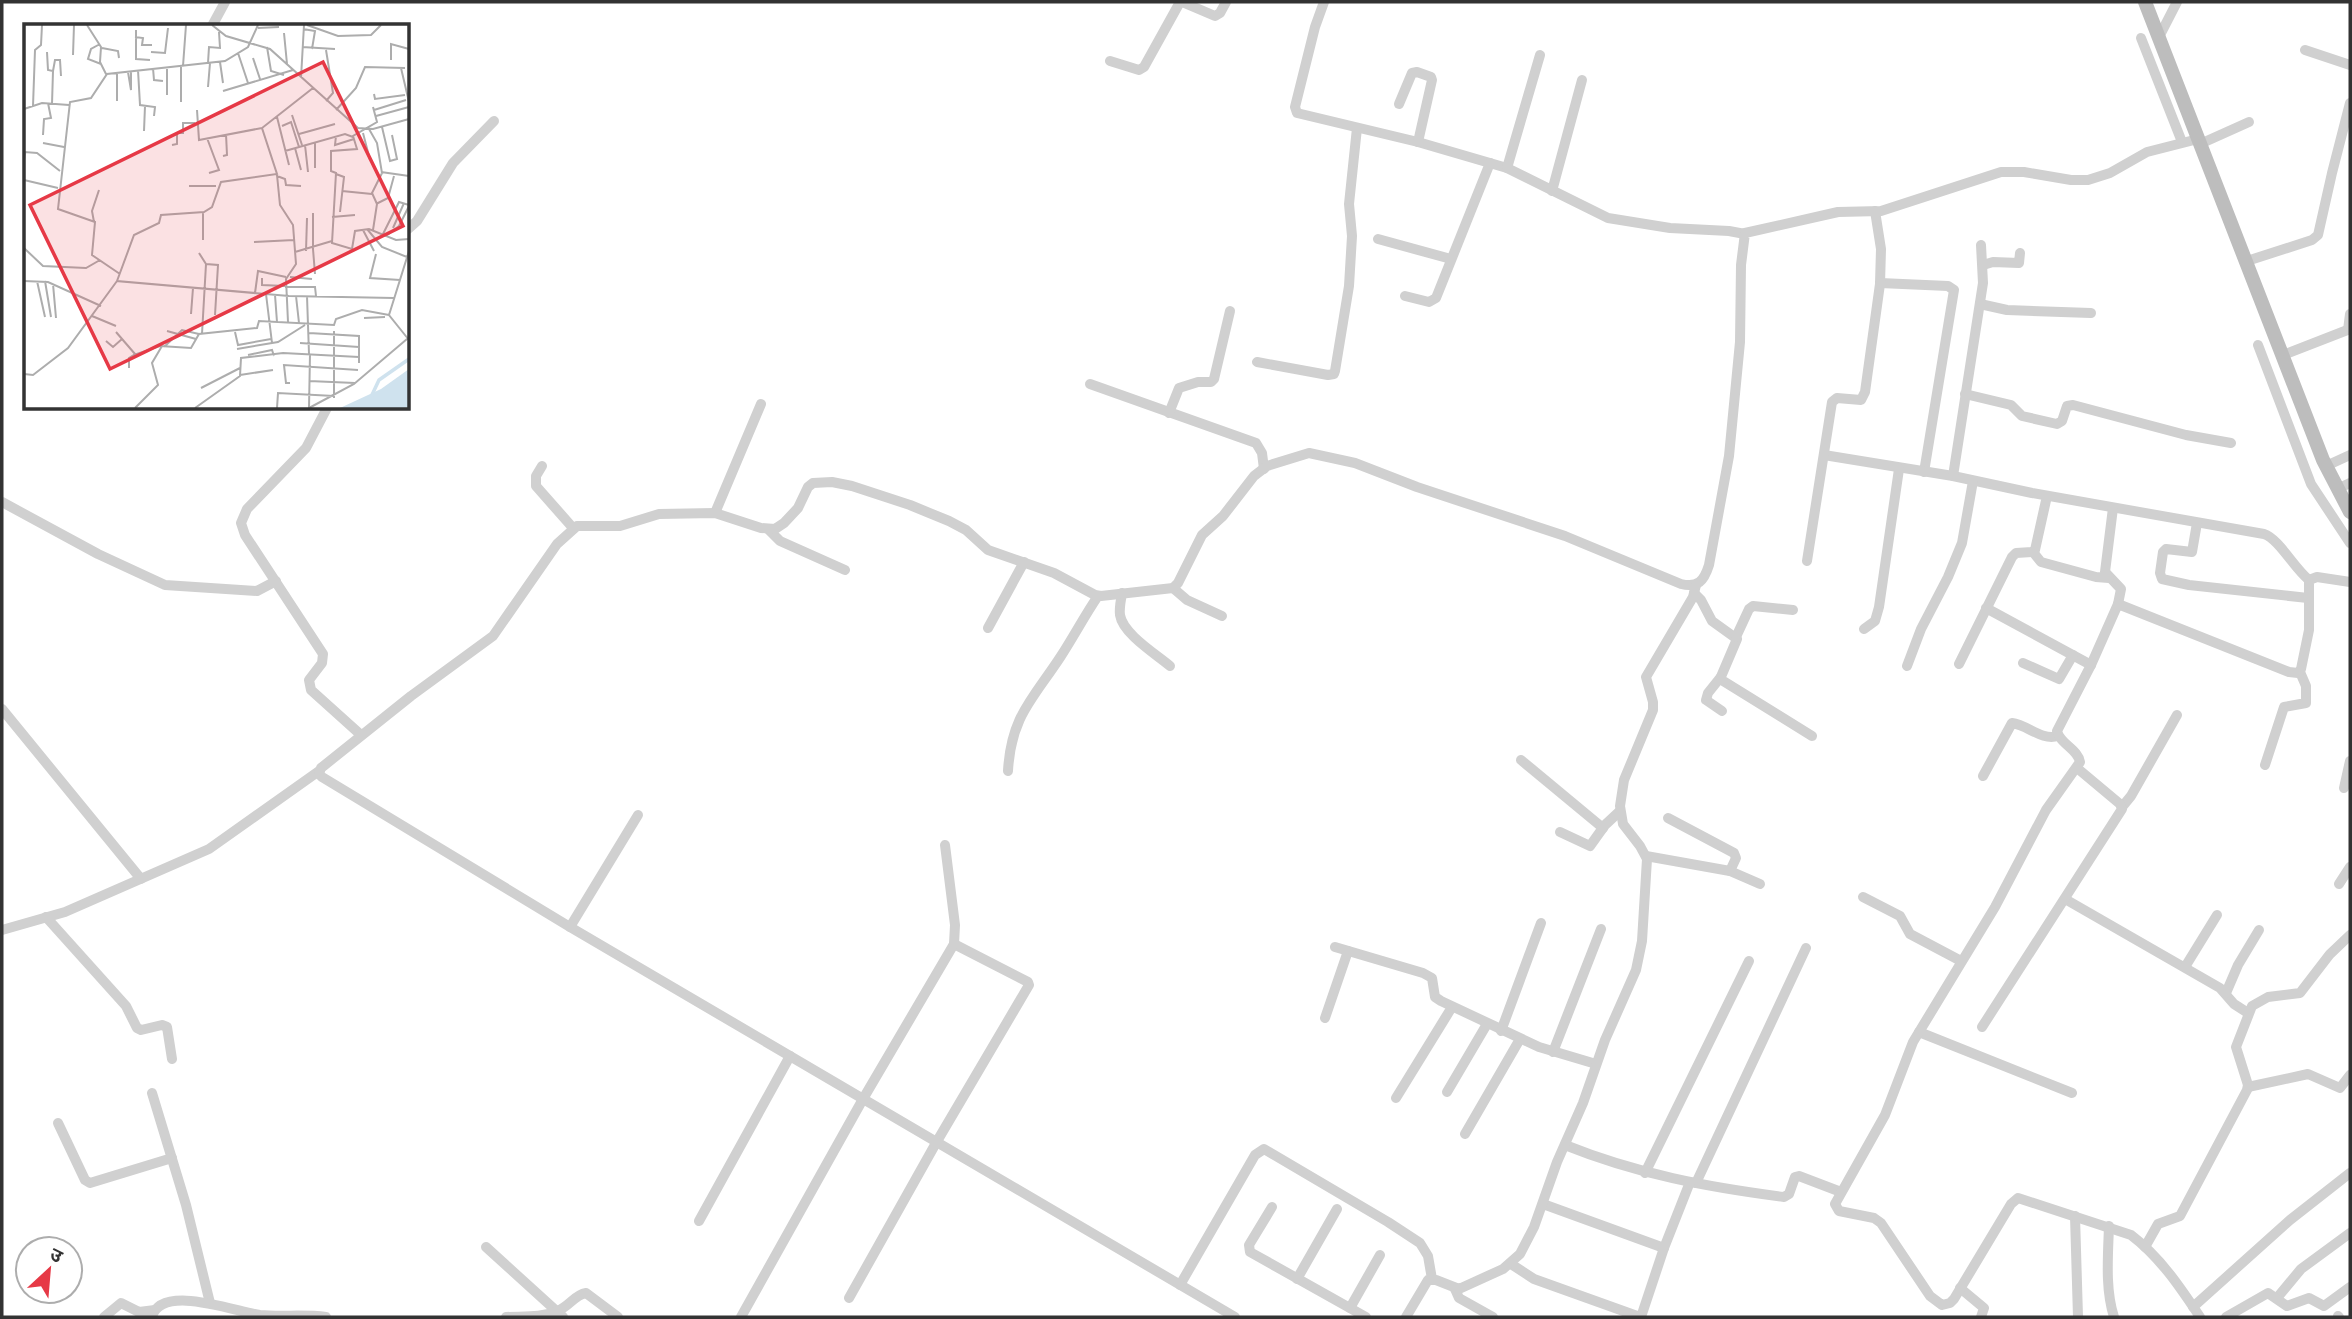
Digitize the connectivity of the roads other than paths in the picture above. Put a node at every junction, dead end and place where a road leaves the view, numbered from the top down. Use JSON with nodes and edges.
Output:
{"nodes":[{"id":1,"x":225,"y":2,"type":"edge"},
{"id":2,"x":1181,"y":2,"type":"edge"},
{"id":3,"x":1226,"y":2,"type":"edge"},
{"id":4,"x":1324,"y":2,"type":"edge"},
{"id":5,"x":2146,"y":2,"type":"edge"},
{"id":6,"x":2177,"y":2,"type":"edge"},
{"id":7,"x":213,"y":24,"type":"edge"},
{"id":8,"x":2159,"y":37,"type":"junction"},
{"id":9,"x":2141,"y":38,"type":"dead end"},
{"id":10,"x":2305,"y":50,"type":"dead end"},
{"id":11,"x":1540,"y":55,"type":"dead end"},
{"id":12,"x":1110,"y":61,"type":"dead end"},
{"id":13,"x":2350,"y":65,"type":"edge"},
{"id":14,"x":1582,"y":80,"type":"dead end"},
{"id":15,"x":2350,"y":103,"type":"edge"},
{"id":16,"x":1399,"y":104,"type":"dead end"},
{"id":17,"x":494,"y":121,"type":"dead end"},
{"id":18,"x":2249,"y":122,"type":"dead end"},
{"id":19,"x":1357,"y":128,"type":"junction"},
{"id":20,"x":2199,"y":141,"type":"junction"},
{"id":21,"x":1418,"y":142,"type":"junction"},
{"id":22,"x":2182,"y":142,"type":"junction"},
{"id":23,"x":2337,"y":150,"type":"junction"},
{"id":24,"x":2350,"y":153,"type":"edge"},
{"id":25,"x":1490,"y":163,"type":"junction"},
{"id":26,"x":1507,"y":168,"type":"junction"},
{"id":27,"x":1552,"y":191,"type":"junction"},
{"id":28,"x":1875,"y":211,"type":"junction"},
{"id":29,"x":410,"y":227,"type":"edge"},
{"id":30,"x":1745,"y":234,"type":"junction"},
{"id":31,"x":1378,"y":239,"type":"dead end"},
{"id":32,"x":1981,"y":245,"type":"dead end"},
{"id":33,"x":2020,"y":253,"type":"dead end"},
{"id":34,"x":1451,"y":259,"type":"junction"},
{"id":35,"x":2246,"y":261,"type":"junction"},
{"id":36,"x":1983,"y":265,"type":"junction"},
{"id":37,"x":1880,"y":283,"type":"junction"},
{"id":38,"x":1405,"y":296,"type":"dead end"},
{"id":39,"x":1980,"y":304,"type":"junction"},
{"id":40,"x":1230,"y":311,"type":"dead end"},
{"id":41,"x":2091,"y":313,"type":"dead end"},
{"id":42,"x":2350,"y":314,"type":"edge"},
{"id":43,"x":2349,"y":329,"type":"edge"},
{"id":44,"x":2258,"y":345,"type":"dead end"},
{"id":45,"x":2283,"y":355,"type":"junction"},
{"id":46,"x":1257,"y":362,"type":"dead end"},
{"id":47,"x":1090,"y":384,"type":"dead end"},
{"id":48,"x":1965,"y":394,"type":"junction"},
{"id":49,"x":761,"y":404,"type":"dead end"},
{"id":50,"x":326,"y":410,"type":"edge"},
{"id":51,"x":1170,"y":413,"type":"junction"},
{"id":52,"x":2231,"y":443,"type":"dead end"},
{"id":53,"x":2350,"y":455,"type":"edge"},
{"id":54,"x":1824,"y":456,"type":"junction"},
{"id":55,"x":542,"y":466,"type":"dead end"},
{"id":56,"x":2326,"y":466,"type":"junction"},
{"id":57,"x":1264,"y":469,"type":"junction"},
{"id":58,"x":1899,"y":469,"type":"junction"},
{"id":59,"x":1924,"y":472,"type":"junction"},
{"id":60,"x":1953,"y":476,"type":"junction"},
{"id":61,"x":1973,"y":481,"type":"junction"},
{"id":62,"x":2344,"y":486,"type":"edge"},
{"id":63,"x":2047,"y":496,"type":"junction"},
{"id":64,"x":2,"y":502,"type":"edge"},
{"id":65,"x":2113,"y":508,"type":"junction"},
{"id":66,"x":2350,"y":512,"type":"edge"},
{"id":67,"x":715,"y":513,"type":"junction"},
{"id":68,"x":2197,"y":523,"type":"junction"},
{"id":69,"x":573,"y":528,"type":"junction"},
{"id":70,"x":769,"y":530,"type":"junction"},
{"id":71,"x":2350,"y":543,"type":"edge"},
{"id":72,"x":2033,"y":552,"type":"junction"},
{"id":73,"x":1807,"y":561,"type":"dead end"},
{"id":74,"x":1024,"y":562,"type":"junction"},
{"id":75,"x":845,"y":570,"type":"dead end"},
{"id":76,"x":2109,"y":578,"type":"junction"},
{"id":77,"x":2309,"y":580,"type":"junction"},
{"id":78,"x":276,"y":581,"type":"junction"},
{"id":79,"x":2350,"y":582,"type":"edge"},
{"id":80,"x":1173,"y":588,"type":"junction"},
{"id":81,"x":1695,"y":589,"type":"junction"},
{"id":82,"x":1122,"y":593,"type":"junction"},
{"id":83,"x":1098,"y":596,"type":"junction"},
{"id":84,"x":2308,"y":598,"type":"junction"},
{"id":85,"x":2118,"y":604,"type":"junction"},
{"id":86,"x":1986,"y":608,"type":"junction"},
{"id":87,"x":1793,"y":610,"type":"dead end"},
{"id":88,"x":1222,"y":616,"type":"dead end"},
{"id":89,"x":988,"y":628,"type":"dead end"},
{"id":90,"x":1864,"y":629,"type":"dead end"},
{"id":91,"x":1736,"y":637,"type":"junction"},
{"id":92,"x":2073,"y":655,"type":"junction"},
{"id":93,"x":2023,"y":663,"type":"dead end"},
{"id":94,"x":1959,"y":664,"type":"dead end"},
{"id":95,"x":2091,"y":665,"type":"junction"},
{"id":96,"x":1170,"y":666,"type":"dead end"},
{"id":97,"x":1907,"y":666,"type":"dead end"},
{"id":98,"x":2300,"y":672,"type":"junction"},
{"id":99,"x":1720,"y":678,"type":"junction"},
{"id":100,"x":2,"y":709,"type":"edge"},
{"id":101,"x":1722,"y":711,"type":"dead end"},
{"id":102,"x":2177,"y":715,"type":"dead end"},
{"id":103,"x":361,"y":735,"type":"junction"},
{"id":104,"x":1812,"y":736,"type":"dead end"},
{"id":105,"x":2058,"y":736,"type":"junction"},
{"id":106,"x":1521,"y":760,"type":"dead end"},
{"id":107,"x":2350,"y":761,"type":"edge"},
{"id":108,"x":2265,"y":765,"type":"dead end"},
{"id":109,"x":2077,"y":768,"type":"junction"},
{"id":110,"x":319,"y":771,"type":"junction"},
{"id":111,"x":1008,"y":771,"type":"dead end"},
{"id":112,"x":1983,"y":776,"type":"dead end"},
{"id":113,"x":2344,"y":788,"type":"dead end"},
{"id":114,"x":2122,"y":807,"type":"junction"},
{"id":115,"x":1620,"y":811,"type":"junction"},
{"id":116,"x":638,"y":815,"type":"dead end"},
{"id":117,"x":1668,"y":818,"type":"dead end"},
{"id":118,"x":1603,"y":828,"type":"junction"},
{"id":119,"x":1560,"y":832,"type":"dead end"},
{"id":120,"x":945,"y":845,"type":"dead end"},
{"id":121,"x":1646,"y":856,"type":"junction"},
{"id":122,"x":2350,"y":867,"type":"edge"},
{"id":123,"x":1730,"y":871,"type":"junction"},
{"id":124,"x":141,"y":879,"type":"junction"},
{"id":125,"x":1760,"y":884,"type":"dead end"},
{"id":126,"x":2339,"y":884,"type":"dead end"},
{"id":127,"x":1863,"y":897,"type":"dead end"},
{"id":128,"x":2065,"y":899,"type":"junction"},
{"id":129,"x":2217,"y":915,"type":"dead end"},
{"id":130,"x":46,"y":917,"type":"junction"},
{"id":131,"x":1541,"y":923,"type":"dead end"},
{"id":132,"x":570,"y":927,"type":"junction"},
{"id":133,"x":1601,"y":929,"type":"dead end"},
{"id":134,"x":2,"y":930,"type":"edge"},
{"id":135,"x":2259,"y":930,"type":"dead end"},
{"id":136,"x":2350,"y":935,"type":"edge"},
{"id":137,"x":954,"y":944,"type":"junction"},
{"id":138,"x":1335,"y":947,"type":"dead end"},
{"id":139,"x":1806,"y":948,"type":"dead end"},
{"id":140,"x":1348,"y":951,"type":"junction"},
{"id":141,"x":1749,"y":961,"type":"dead end"},
{"id":142,"x":1961,"y":961,"type":"junction"},
{"id":143,"x":2185,"y":967,"type":"junction"},
{"id":144,"x":2226,"y":993,"type":"junction"},
{"id":145,"x":1452,"y":1007,"type":"junction"},
{"id":146,"x":2248,"y":1013,"type":"junction"},
{"id":147,"x":1325,"y":1017,"type":"dead end"},
{"id":148,"x":1486,"y":1024,"type":"junction"},
{"id":149,"x":1982,"y":1027,"type":"dead end"},
{"id":150,"x":1501,"y":1031,"type":"junction"},
{"id":151,"x":1919,"y":1032,"type":"junction"},
{"id":152,"x":1520,"y":1039,"type":"junction"},
{"id":153,"x":1553,"y":1052,"type":"junction"},
{"id":154,"x":790,"y":1056,"type":"junction"},
{"id":155,"x":172,"y":1059,"type":"dead end"},
{"id":156,"x":1596,"y":1063,"type":"junction"},
{"id":157,"x":2350,"y":1075,"type":"edge"},
{"id":158,"x":2248,"y":1087,"type":"junction"},
{"id":159,"x":1447,"y":1092,"type":"dead end"},
{"id":160,"x":152,"y":1093,"type":"dead end"},
{"id":161,"x":2072,"y":1093,"type":"dead end"},
{"id":162,"x":1396,"y":1098,"type":"dead end"},
{"id":163,"x":863,"y":1099,"type":"junction"},
{"id":164,"x":58,"y":1123,"type":"dead end"},
{"id":165,"x":1465,"y":1134,"type":"dead end"},
{"id":166,"x":936,"y":1143,"type":"junction"},
{"id":167,"x":1565,"y":1145,"type":"junction"},
{"id":168,"x":172,"y":1158,"type":"junction"},
{"id":169,"x":1645,"y":1173,"type":"junction"},
{"id":170,"x":2350,"y":1173,"type":"edge"},
{"id":171,"x":1693,"y":1183,"type":"junction"},
{"id":172,"x":1840,"y":1192,"type":"junction"},
{"id":173,"x":1543,"y":1204,"type":"junction"},
{"id":174,"x":1272,"y":1207,"type":"dead end"},
{"id":175,"x":1336,"y":1209,"type":"dead end"},
{"id":176,"x":2075,"y":1216,"type":"junction"},
{"id":177,"x":699,"y":1222,"type":"dead end"},
{"id":178,"x":2109,"y":1226,"type":"junction"},
{"id":179,"x":2350,"y":1233,"type":"edge"},
{"id":180,"x":486,"y":1247,"type":"dead end"},
{"id":181,"x":2145,"y":1247,"type":"junction"},
{"id":182,"x":1664,"y":1248,"type":"junction"},
{"id":183,"x":1380,"y":1255,"type":"dead end"},
{"id":184,"x":1511,"y":1264,"type":"junction"},
{"id":185,"x":1297,"y":1279,"type":"junction"},
{"id":186,"x":1432,"y":1279,"type":"junction"},
{"id":187,"x":1180,"y":1285,"type":"junction"},
{"id":188,"x":2350,"y":1287,"type":"edge"},
{"id":189,"x":1960,"y":1288,"type":"junction"},
{"id":190,"x":1455,"y":1289,"type":"junction"},
{"id":191,"x":849,"y":1298,"type":"dead end"},
{"id":192,"x":2277,"y":1298,"type":"junction"},
{"id":193,"x":210,"y":1303,"type":"junction"},
{"id":194,"x":2193,"y":1307,"type":"junction"},
{"id":195,"x":1350,"y":1308,"type":"junction"},
{"id":196,"x":154,"y":1314,"type":"edge"},
{"id":197,"x":560,"y":1315,"type":"edge"},
{"id":198,"x":104,"y":1317,"type":"edge"},
{"id":199,"x":326,"y":1317,"type":"edge"},
{"id":200,"x":506,"y":1317,"type":"edge"},
{"id":201,"x":618,"y":1317,"type":"edge"},
{"id":202,"x":741,"y":1317,"type":"edge"},
{"id":203,"x":1235,"y":1317,"type":"edge"},
{"id":204,"x":1366,"y":1317,"type":"edge"},
{"id":205,"x":1406,"y":1317,"type":"edge"},
{"id":206,"x":1493,"y":1317,"type":"edge"},
{"id":207,"x":1640,"y":1317,"type":"edge"},
{"id":208,"x":1981,"y":1317,"type":"edge"},
{"id":209,"x":2078,"y":1317,"type":"edge"},
{"id":210,"x":2114,"y":1317,"type":"edge"},
{"id":211,"x":2200,"y":1317,"type":"edge"},
{"id":212,"x":2226,"y":1317,"type":"edge"}],
"edges":[{"from":1,"to":7,"type":"street"},
{"from":2,"to":3,"type":"street"},
{"from":2,"to":12,"type":"street"},
{"from":4,"to":19,"type":"street"},
{"from":5,"to":8,"type":"street"},
{"from":6,"to":8,"type":"street"},
{"from":8,"to":20,"type":"street"},
{"from":9,"to":22,"type":"street"},
{"from":10,"to":13,"type":"street"},
{"from":11,"to":26,"type":"street"},
{"from":14,"to":27,"type":"street"},
{"from":15,"to":23,"type":"street"},
{"from":16,"to":21,"type":"street"},
{"from":17,"to":29,"type":"street"},
{"from":18,"to":20,"type":"street"},
{"from":19,"to":21,"type":"street"},
{"from":19,"to":46,"type":"street"},
{"from":20,"to":22,"type":"street"},
{"from":20,"to":35,"type":"street"},
{"from":21,"to":25,"type":"street"},
{"from":22,"to":28,"type":"street"},
{"from":23,"to":24,"type":"street"},
{"from":23,"to":35,"type":"street"},
{"from":25,"to":26,"type":"street"},
{"from":25,"to":34,"type":"street"},
{"from":26,"to":27,"type":"street"},
{"from":27,"to":30,"type":"street"},
{"from":28,"to":30,"type":"street"},
{"from":28,"to":37,"type":"street"},
{"from":30,"to":81,"type":"street"},
{"from":31,"to":34,"type":"street"},
{"from":32,"to":36,"type":"street"},
{"from":33,"to":36,"type":"street"},
{"from":34,"to":38,"type":"street"},
{"from":35,"to":45,"type":"street"},
{"from":36,"to":39,"type":"street"},
{"from":37,"to":54,"type":"street"},
{"from":37,"to":59,"type":"street"},
{"from":39,"to":41,"type":"street"},
{"from":39,"to":48,"type":"street"},
{"from":40,"to":51,"type":"street"},
{"from":42,"to":43,"type":"street"},
{"from":43,"to":45,"type":"street"},
{"from":44,"to":71,"type":"street"},
{"from":45,"to":56,"type":"street"},
{"from":47,"to":51,"type":"street"},
{"from":48,"to":52,"type":"street"},
{"from":48,"to":60,"type":"street"},
{"from":49,"to":67,"type":"street"},
{"from":50,"to":78,"type":"street"},
{"from":51,"to":57,"type":"street"},
{"from":53,"to":56,"type":"street"},
{"from":54,"to":58,"type":"street"},
{"from":54,"to":73,"type":"street"},
{"from":55,"to":69,"type":"street"},
{"from":56,"to":62,"type":"street"},
{"from":57,"to":80,"type":"street"},
{"from":57,"to":81,"type":"street"},
{"from":58,"to":59,"type":"street"},
{"from":58,"to":90,"type":"street"},
{"from":59,"to":60,"type":"street"},
{"from":60,"to":61,"type":"street"},
{"from":61,"to":63,"type":"street"},
{"from":61,"to":97,"type":"street"},
{"from":62,"to":66,"type":"street"},
{"from":63,"to":65,"type":"street"},
{"from":63,"to":72,"type":"street"},
{"from":64,"to":78,"type":"street"},
{"from":65,"to":68,"type":"street"},
{"from":65,"to":76,"type":"street"},
{"from":67,"to":69,"type":"street"},
{"from":67,"to":70,"type":"street"},
{"from":68,"to":77,"type":"street"},
{"from":68,"to":84,"type":"street"},
{"from":69,"to":103,"type":"street"},
{"from":70,"to":74,"type":"street"},
{"from":70,"to":75,"type":"street"},
{"from":72,"to":76,"type":"street"},
{"from":72,"to":86,"type":"street"},
{"from":74,"to":83,"type":"street"},
{"from":74,"to":89,"type":"street"},
{"from":76,"to":85,"type":"street"},
{"from":77,"to":79,"type":"street"},
{"from":77,"to":84,"type":"street"},
{"from":78,"to":103,"type":"street"},
{"from":80,"to":82,"type":"street"},
{"from":80,"to":88,"type":"street"},
{"from":81,"to":91,"type":"street"},
{"from":81,"to":115,"type":"street"},
{"from":82,"to":83,"type":"street"},
{"from":82,"to":96,"type":"street"},
{"from":83,"to":111,"type":"street"},
{"from":84,"to":98,"type":"street"},
{"from":85,"to":95,"type":"street"},
{"from":85,"to":98,"type":"street"},
{"from":86,"to":92,"type":"street"},
{"from":86,"to":94,"type":"street"},
{"from":87,"to":91,"type":"street"},
{"from":91,"to":99,"type":"street"},
{"from":92,"to":93,"type":"street"},
{"from":92,"to":95,"type":"street"},
{"from":95,"to":105,"type":"street"},
{"from":98,"to":108,"type":"street"},
{"from":99,"to":101,"type":"street"},
{"from":99,"to":104,"type":"street"},
{"from":100,"to":124,"type":"street"},
{"from":102,"to":114,"type":"street"},
{"from":103,"to":110,"type":"street"},
{"from":105,"to":109,"type":"street"},
{"from":105,"to":112,"type":"street"},
{"from":106,"to":118,"type":"street"},
{"from":107,"to":113,"type":"street"},
{"from":109,"to":114,"type":"street"},
{"from":109,"to":142,"type":"street"},
{"from":110,"to":124,"type":"street"},
{"from":110,"to":132,"type":"street"},
{"from":114,"to":128,"type":"street"},
{"from":115,"to":118,"type":"street"},
{"from":115,"to":121,"type":"street"},
{"from":116,"to":132,"type":"street"},
{"from":117,"to":123,"type":"street"},
{"from":118,"to":119,"type":"street"},
{"from":120,"to":137,"type":"street"},
{"from":121,"to":123,"type":"street"},
{"from":121,"to":156,"type":"street"},
{"from":122,"to":126,"type":"street"},
{"from":123,"to":125,"type":"street"},
{"from":124,"to":130,"type":"street"},
{"from":127,"to":142,"type":"street"},
{"from":128,"to":143,"type":"street"},
{"from":128,"to":149,"type":"street"},
{"from":129,"to":143,"type":"street"},
{"from":130,"to":134,"type":"street"},
{"from":130,"to":155,"type":"street"},
{"from":131,"to":150,"type":"street"},
{"from":132,"to":154,"type":"street"},
{"from":133,"to":153,"type":"street"},
{"from":135,"to":144,"type":"street"},
{"from":136,"to":146,"type":"street"},
{"from":137,"to":163,"type":"street"},
{"from":137,"to":166,"type":"street"},
{"from":138,"to":140,"type":"street"},
{"from":139,"to":171,"type":"street"},
{"from":140,"to":145,"type":"street"},
{"from":140,"to":147,"type":"street"},
{"from":141,"to":169,"type":"street"},
{"from":142,"to":151,"type":"street"},
{"from":143,"to":144,"type":"street"},
{"from":144,"to":146,"type":"street"},
{"from":145,"to":148,"type":"street"},
{"from":145,"to":162,"type":"street"},
{"from":146,"to":158,"type":"street"},
{"from":148,"to":150,"type":"street"},
{"from":148,"to":159,"type":"street"},
{"from":150,"to":152,"type":"street"},
{"from":151,"to":161,"type":"street"},
{"from":151,"to":172,"type":"street"},
{"from":152,"to":153,"type":"street"},
{"from":152,"to":165,"type":"street"},
{"from":153,"to":156,"type":"street"},
{"from":154,"to":163,"type":"street"},
{"from":154,"to":177,"type":"street"},
{"from":156,"to":167,"type":"street"},
{"from":157,"to":158,"type":"street"},
{"from":158,"to":181,"type":"street"},
{"from":160,"to":168,"type":"street"},
{"from":163,"to":166,"type":"street"},
{"from":163,"to":202,"type":"street"},
{"from":164,"to":168,"type":"street"},
{"from":166,"to":187,"type":"street"},
{"from":166,"to":191,"type":"street"},
{"from":167,"to":169,"type":"street"},
{"from":167,"to":173,"type":"street"},
{"from":168,"to":193,"type":"street"},
{"from":169,"to":171,"type":"street"},
{"from":170,"to":194,"type":"street"},
{"from":171,"to":172,"type":"street"},
{"from":171,"to":182,"type":"street"},
{"from":172,"to":189,"type":"street"},
{"from":173,"to":182,"type":"street"},
{"from":173,"to":184,"type":"street"},
{"from":174,"to":185,"type":"street"},
{"from":175,"to":185,"type":"street"},
{"from":176,"to":178,"type":"street"},
{"from":176,"to":189,"type":"street"},
{"from":176,"to":209,"type":"street"},
{"from":178,"to":181,"type":"street"},
{"from":178,"to":210,"type":"street"},
{"from":179,"to":192,"type":"street"},
{"from":180,"to":197,"type":"street"},
{"from":181,"to":194,"type":"street"},
{"from":182,"to":207,"type":"street"},
{"from":183,"to":195,"type":"street"},
{"from":184,"to":190,"type":"street"},
{"from":184,"to":207,"type":"street"},
{"from":185,"to":195,"type":"street"},
{"from":186,"to":187,"type":"street"},
{"from":186,"to":190,"type":"street"},
{"from":186,"to":205,"type":"street"},
{"from":187,"to":203,"type":"street"},
{"from":188,"to":192,"type":"street"},
{"from":189,"to":208,"type":"street"},
{"from":190,"to":206,"type":"street"},
{"from":192,"to":212,"type":"street"},
{"from":193,"to":196,"type":"street"},
{"from":193,"to":199,"type":"street"},
{"from":194,"to":211,"type":"street"},
{"from":195,"to":204,"type":"street"},
{"from":196,"to":198,"type":"street"},
{"from":197,"to":200,"type":"street"},
{"from":197,"to":201,"type":"street"}]}
